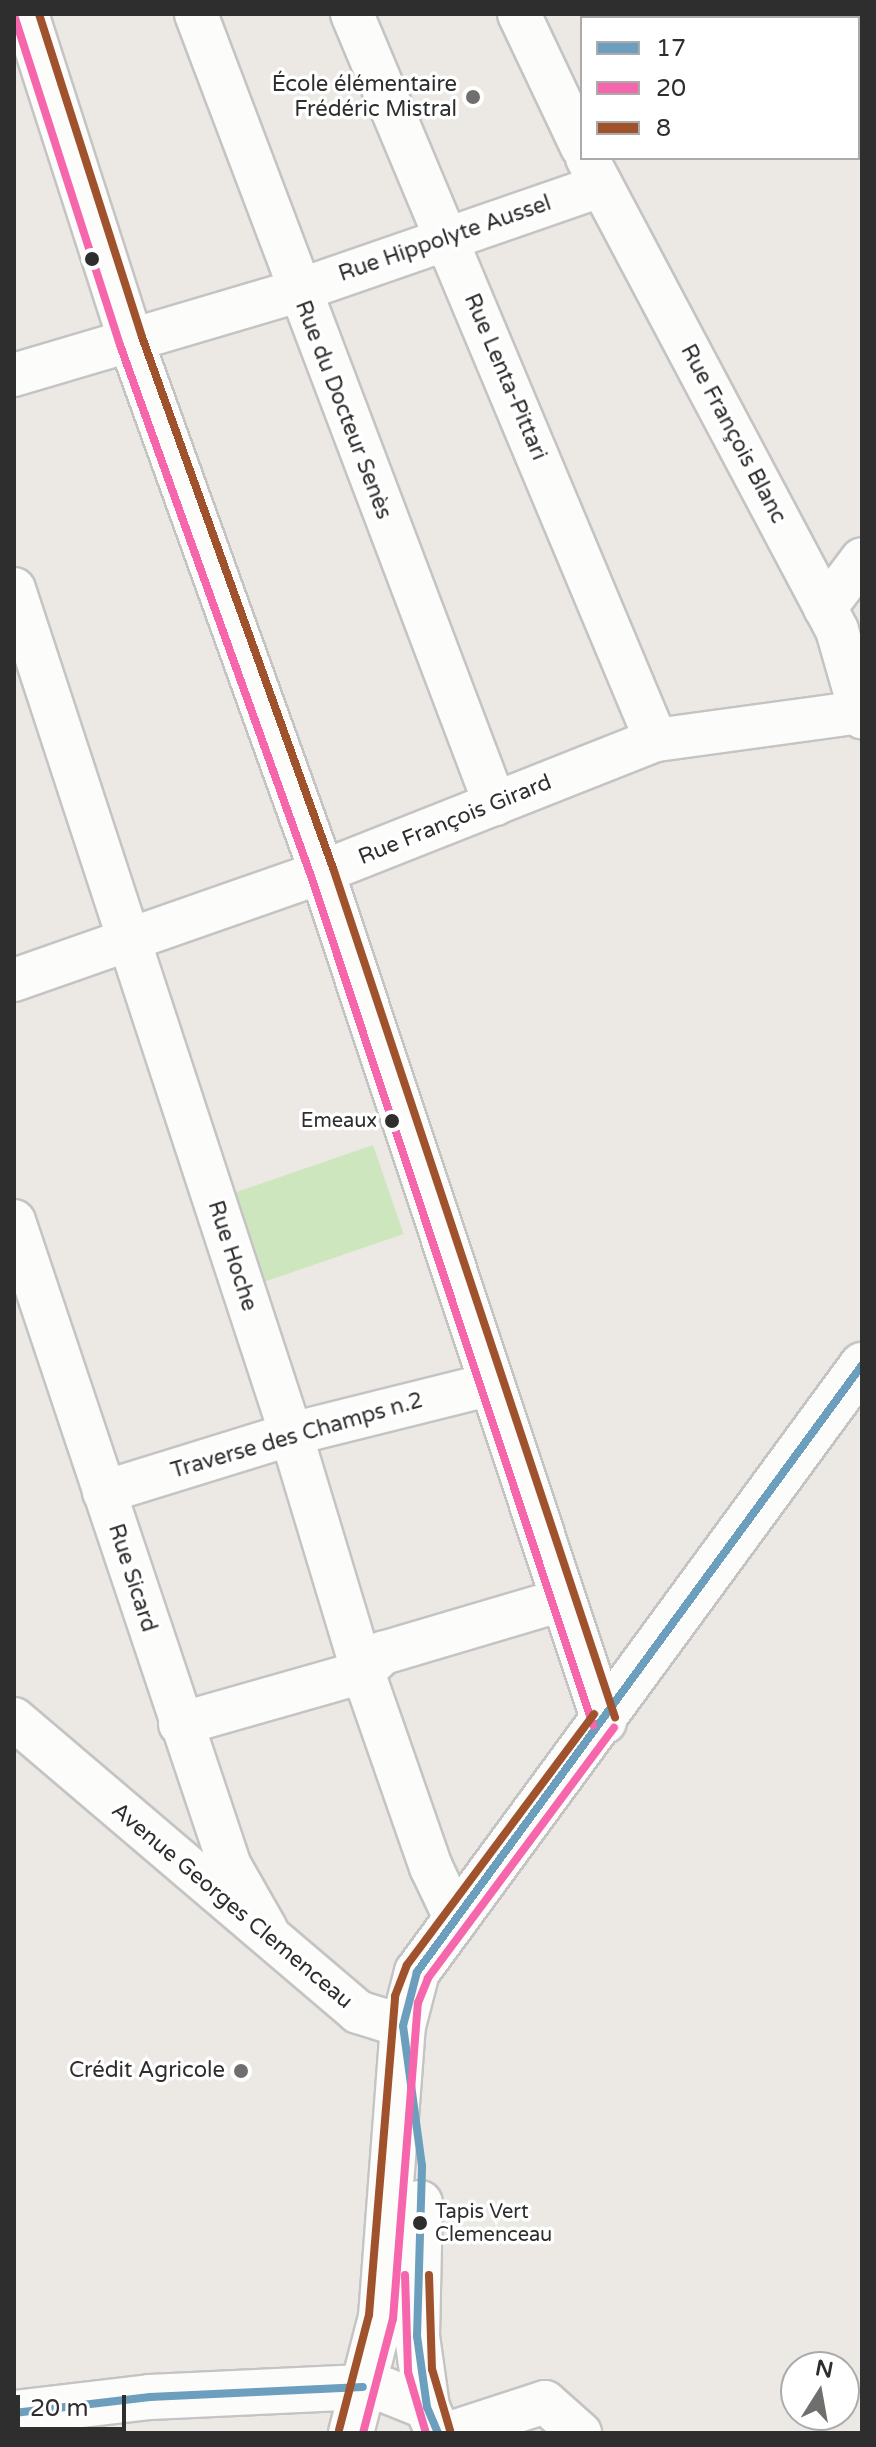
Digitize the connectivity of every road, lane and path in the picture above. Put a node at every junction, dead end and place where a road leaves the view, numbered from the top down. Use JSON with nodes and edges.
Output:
{"nodes":[{"id":1,"x":26,"y":14,"type":"edge"},
{"id":2,"x":196,"y":14,"type":"edge"},
{"id":3,"x":352,"y":14,"type":"edge"},
{"id":4,"x":519,"y":14,"type":"edge"},
{"id":5,"x":580,"y":143,"type":"edge"},
{"id":6,"x":594,"y":172,"type":"edge"},
{"id":7,"x":447,"y":238,"type":"junction"},
{"id":8,"x":297,"y":291,"type":"junction"},
{"id":9,"x":131,"y":341,"type":"junction"},
{"id":10,"x":14,"y":375,"type":"edge"},
{"id":11,"x":862,"y":559,"type":"edge"},
{"id":12,"x":14,"y":589,"type":"edge"},
{"id":13,"x":825,"y":608,"type":"junction"},
{"id":14,"x":861,"y":714,"type":"edge"},
{"id":15,"x":656,"y":740,"type":"junction"},
{"id":16,"x":495,"y":804,"type":"junction"},
{"id":17,"x":322,"y":872,"type":"junction"},
{"id":18,"x":129,"y":940,"type":"junction"},
{"id":19,"x":14,"y":980,"type":"edge"},
{"id":20,"x":14,"y":1221,"type":"edge"},
{"id":21,"x":862,"y":1365,"type":"edge"},
{"id":22,"x":491,"y":1384,"type":"junction"},
{"id":23,"x":291,"y":1434,"type":"junction"},
{"id":24,"x":104,"y":1492,"type":"junction"},
{"id":25,"x":562,"y":1600,"type":"junction"},
{"id":26,"x":363,"y":1672,"type":"junction"},
{"id":27,"x":604,"y":1721,"type":"junction"},
{"id":28,"x":15,"y":1722,"type":"edge"},
{"id":29,"x":180,"y":1724,"type":"junction"},
{"id":30,"x":456,"y":1920,"type":"junction"},
{"id":31,"x":266,"y":1929,"type":"junction"},
{"id":32,"x":403,"y":2026,"type":"junction"},
{"id":33,"x":363,"y":2387,"type":"junction"},
{"id":34,"x":14,"y":2413,"type":"edge"},
{"id":35,"x":438,"y":2424,"type":"edge"},
{"id":36,"x":351,"y":2433,"type":"edge"},
{"id":37,"x":580,"y":2433,"type":"edge"}],
"edges":[{"from":1,"to":9,"type":"main road"},
{"from":2,"to":8,"type":"street","name":"Rue du Docteur Senès"},
{"from":3,"to":7,"type":"street","name":"Rue Lenta-Pittari"},
{"from":4,"to":5,"type":"street"},
{"from":6,"to":7,"type":"street","name":"Rue Hippolyte Aussel"},
{"from":6,"to":13,"type":"street","name":"Rue François Blanc"},
{"from":7,"to":8,"type":"street","name":"Rue Hippolyte Aussel"},
{"from":7,"to":15,"type":"street","name":"Rue Lenta-Pittari"},
{"from":8,"to":9,"type":"street","name":"Rue Hippolyte Aussel"},
{"from":8,"to":16,"type":"street","name":"Rue du Docteur Senès"},
{"from":9,"to":10,"type":"street","name":"Rue Hippolyte Aussel"},
{"from":9,"to":17,"type":"main road"},
{"from":11,"to":13,"type":"street"},
{"from":12,"to":18,"type":"street","name":"Rue Hoche"},
{"from":13,"to":14,"type":"street","name":"Rue François Blanc"},
{"from":14,"to":15,"type":"street","name":"Rue François Girard"},
{"from":15,"to":16,"type":"street","name":"Rue François Girard"},
{"from":16,"to":17,"type":"street","name":"Rue François Girard"},
{"from":17,"to":18,"type":"street","name":"Rue François Girard"},
{"from":17,"to":22,"type":"main road"},
{"from":18,"to":19,"type":"street","name":"Rue François Girard"},
{"from":18,"to":23,"type":"street","name":"Rue Hoche"},
{"from":20,"to":24,"type":"street","name":"Rue Sicard"},
{"from":21,"to":27,"type":"main road"},
{"from":22,"to":23,"type":"street","name":"Traverse des Champs n.2"},
{"from":22,"to":25,"type":"main road"},
{"from":23,"to":24,"type":"street","name":"Traverse des Champs n.2"},
{"from":23,"to":26,"type":"street","name":"Rue Hoche"},
{"from":24,"to":29,"type":"street","name":"Rue Sicard"},
{"from":25,"to":26,"type":"street"},
{"from":25,"to":27,"type":"main road"},
{"from":26,"to":29,"type":"street"},
{"from":26,"to":30,"type":"street","name":"Rue Hoche"},
{"from":27,"to":30,"type":"main road"},
{"from":28,"to":31,"type":"street","name":"Avenue Georges Clemenceau"},
{"from":29,"to":31,"type":"street","name":"Rue Sicard"},
{"from":30,"to":32,"type":"main road"},
{"from":31,"to":32,"type":"street","name":"Avenue Georges Clemenceau"},
{"from":32,"to":33,"type":"main road"},
{"from":32,"to":35,"type":"main road"},
{"from":33,"to":34,"type":"main road"},
{"from":33,"to":35,"type":"main road"},
{"from":33,"to":36,"type":"main road"},
{"from":35,"to":37,"type":"street"}]}
